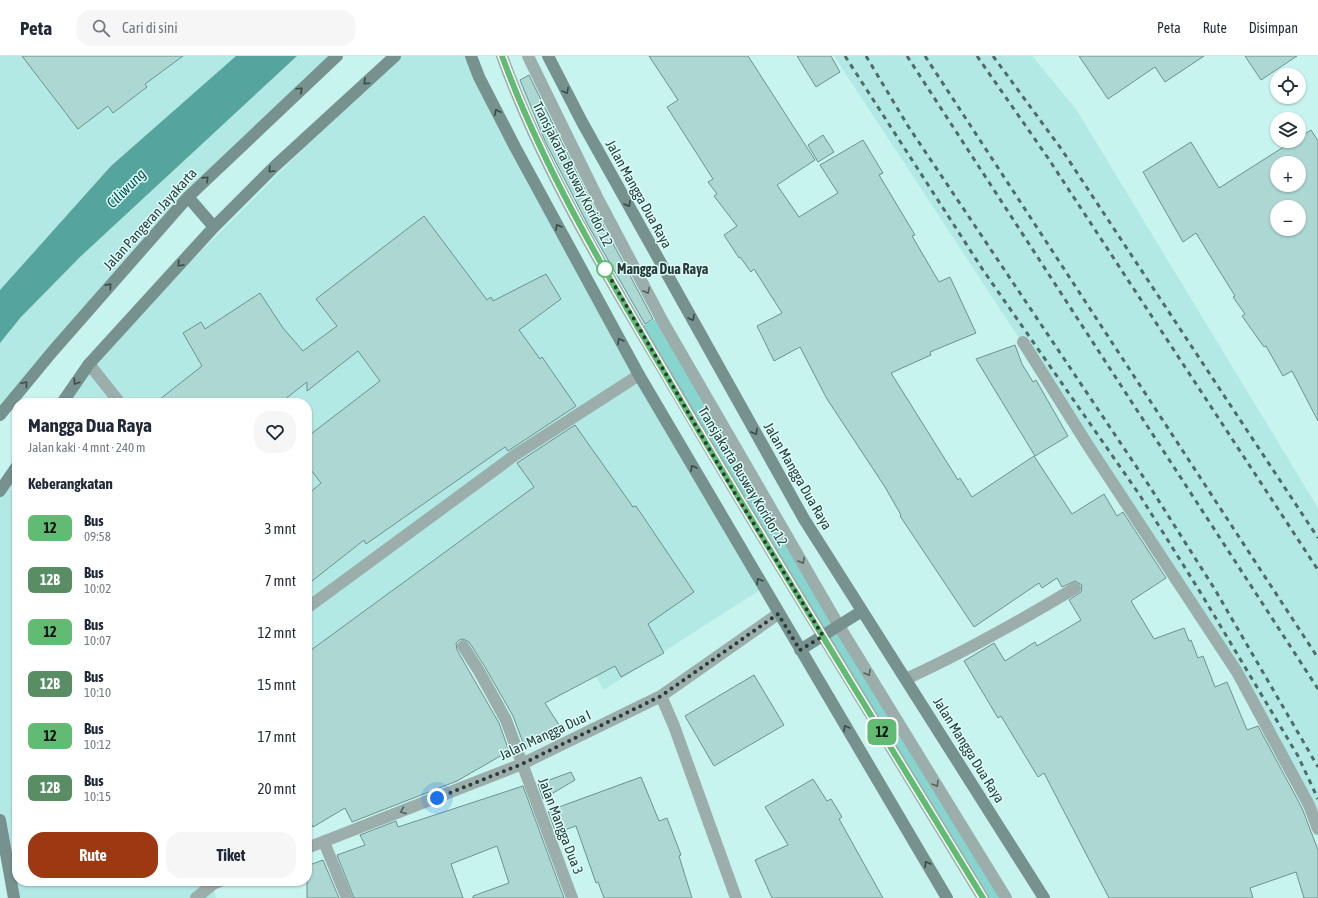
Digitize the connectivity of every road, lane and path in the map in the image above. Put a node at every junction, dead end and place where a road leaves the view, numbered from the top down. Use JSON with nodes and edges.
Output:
{"nodes":[{"id":1,"x":337,"y":56,"type":"edge"},
{"id":2,"x":395,"y":56,"type":"edge"},
{"id":3,"x":471,"y":56,"type":"edge"},
{"id":4,"x":502,"y":56,"type":"edge"},
{"id":5,"x":528,"y":56,"type":"edge"},
{"id":6,"x":548,"y":56,"type":"edge"},
{"id":7,"x":188,"y":197,"type":"junction"},
{"id":8,"x":214,"y":227,"type":"junction"},
{"id":9,"x":1023,"y":342,"type":"dead end"},
{"id":10,"x":89,"y":364,"type":"junction"},
{"id":11,"x":639,"y":375,"type":"junction"},
{"id":12,"x":14,"y":398,"type":"edge"},
{"id":13,"x":65,"y":398,"type":"edge"},
{"id":14,"x":116,"y":398,"type":"edge"},
{"id":15,"x":12,"y":400,"type":"edge"},
{"id":16,"x":0,"y":415,"type":"edge"},
{"id":17,"x":12,"y":473,"type":"edge"},
{"id":18,"x":0,"y":491,"type":"edge"},
{"id":19,"x":1075,"y":588,"type":"dead end"},
{"id":20,"x":312,"y":604,"type":"edge"},
{"id":21,"x":862,"y":611,"type":"junction"},
{"id":22,"x":778,"y":614,"type":"junction"},
{"id":23,"x":839,"y":626,"type":"junction"},
{"id":24,"x":823,"y":636,"type":"junction"},
{"id":25,"x":463,"y":646,"type":"dead end"},
{"id":26,"x":800,"y":650,"type":"junction"},
{"id":27,"x":906,"y":679,"type":"junction"},
{"id":28,"x":661,"y":696,"type":"junction"},
{"id":29,"x":522,"y":764,"type":"junction"},
{"id":30,"x":0,"y":820,"type":"edge"},
{"id":31,"x":1318,"y":829,"type":"edge"},
{"id":32,"x":324,"y":842,"type":"junction"},
{"id":33,"x":312,"y":846,"type":"edge"},
{"id":34,"x":211,"y":886,"type":"edge"},
{"id":35,"x":14,"y":898,"type":"edge"},
{"id":36,"x":196,"y":898,"type":"edge"},
{"id":37,"x":347,"y":898,"type":"edge"},
{"id":38,"x":572,"y":898,"type":"edge"},
{"id":39,"x":736,"y":898,"type":"edge"},
{"id":40,"x":947,"y":898,"type":"edge"},
{"id":41,"x":983,"y":898,"type":"edge"},
{"id":42,"x":1006,"y":898,"type":"edge"},
{"id":43,"x":1044,"y":898,"type":"edge"}],
"edges":[{"from":7,"to":1,"type":"main road","name":"Jalan Pangeran Jayakarta","one_way":true},
{"from":2,"to":8,"type":"main road","one_way":true},
{"from":11,"to":3,"type":"main road","one_way":true},
{"from":4,"to":24,"type":"street","name":"Transjakarta Busway Koridor 12"},
{"from":5,"to":23,"type":"street","one_way":true},
{"from":6,"to":21,"type":"main road","name":"Jalan Mangga Dua Raya","one_way":true},
{"from":7,"to":8,"type":"main road"},
{"from":12,"to":7,"type":"main road","name":"Jalan Pangeran Jayakarta","one_way":true},
{"from":8,"to":10,"type":"main road","one_way":true},
{"from":9,"to":31,"type":"street"},
{"from":10,"to":13,"type":"main road","one_way":true},
{"from":10,"to":14,"type":"street"},
{"from":11,"to":20,"type":"street"},
{"from":22,"to":11,"type":"main road","one_way":true},
{"from":16,"to":15,"type":"main road","name":"Jalan Pangeran Jayakarta","one_way":true},
{"from":17,"to":18,"type":"main road"},
{"from":19,"to":27,"type":"street"},
{"from":21,"to":23,"type":"main road"},
{"from":21,"to":27,"type":"main road","name":"Jalan Mangga Dua Raya"},
{"from":22,"to":26,"type":"main road"},
{"from":22,"to":28,"type":"street","name":"Jalan Mangga Dua I"},
{"from":23,"to":24,"type":"main road"},
{"from":23,"to":42,"type":"street","one_way":true},
{"from":24,"to":26,"type":"main road"},
{"from":24,"to":41,"type":"street","name":"Transjakarta Busway Koridor 12"},
{"from":25,"to":29,"type":"street","name":"Jalan Mangga Dua 3"},
{"from":40,"to":26,"type":"main road","one_way":true},
{"from":27,"to":43,"type":"main road","name":"Jalan Mangga Dua Raya"},
{"from":28,"to":29,"type":"street","name":"Jalan Mangga Dua I"},
{"from":28,"to":39,"type":"street"},
{"from":29,"to":32,"type":"street","name":"Jalan Mangga Dua I","one_way":true},
{"from":29,"to":38,"type":"street","name":"Jalan Mangga Dua 3"},
{"from":30,"to":35,"type":"main road"},
{"from":32,"to":33,"type":"street","name":"Jalan Mangga Dua I"},
{"from":32,"to":37,"type":"street"},
{"from":34,"to":36,"type":"street"}]}
